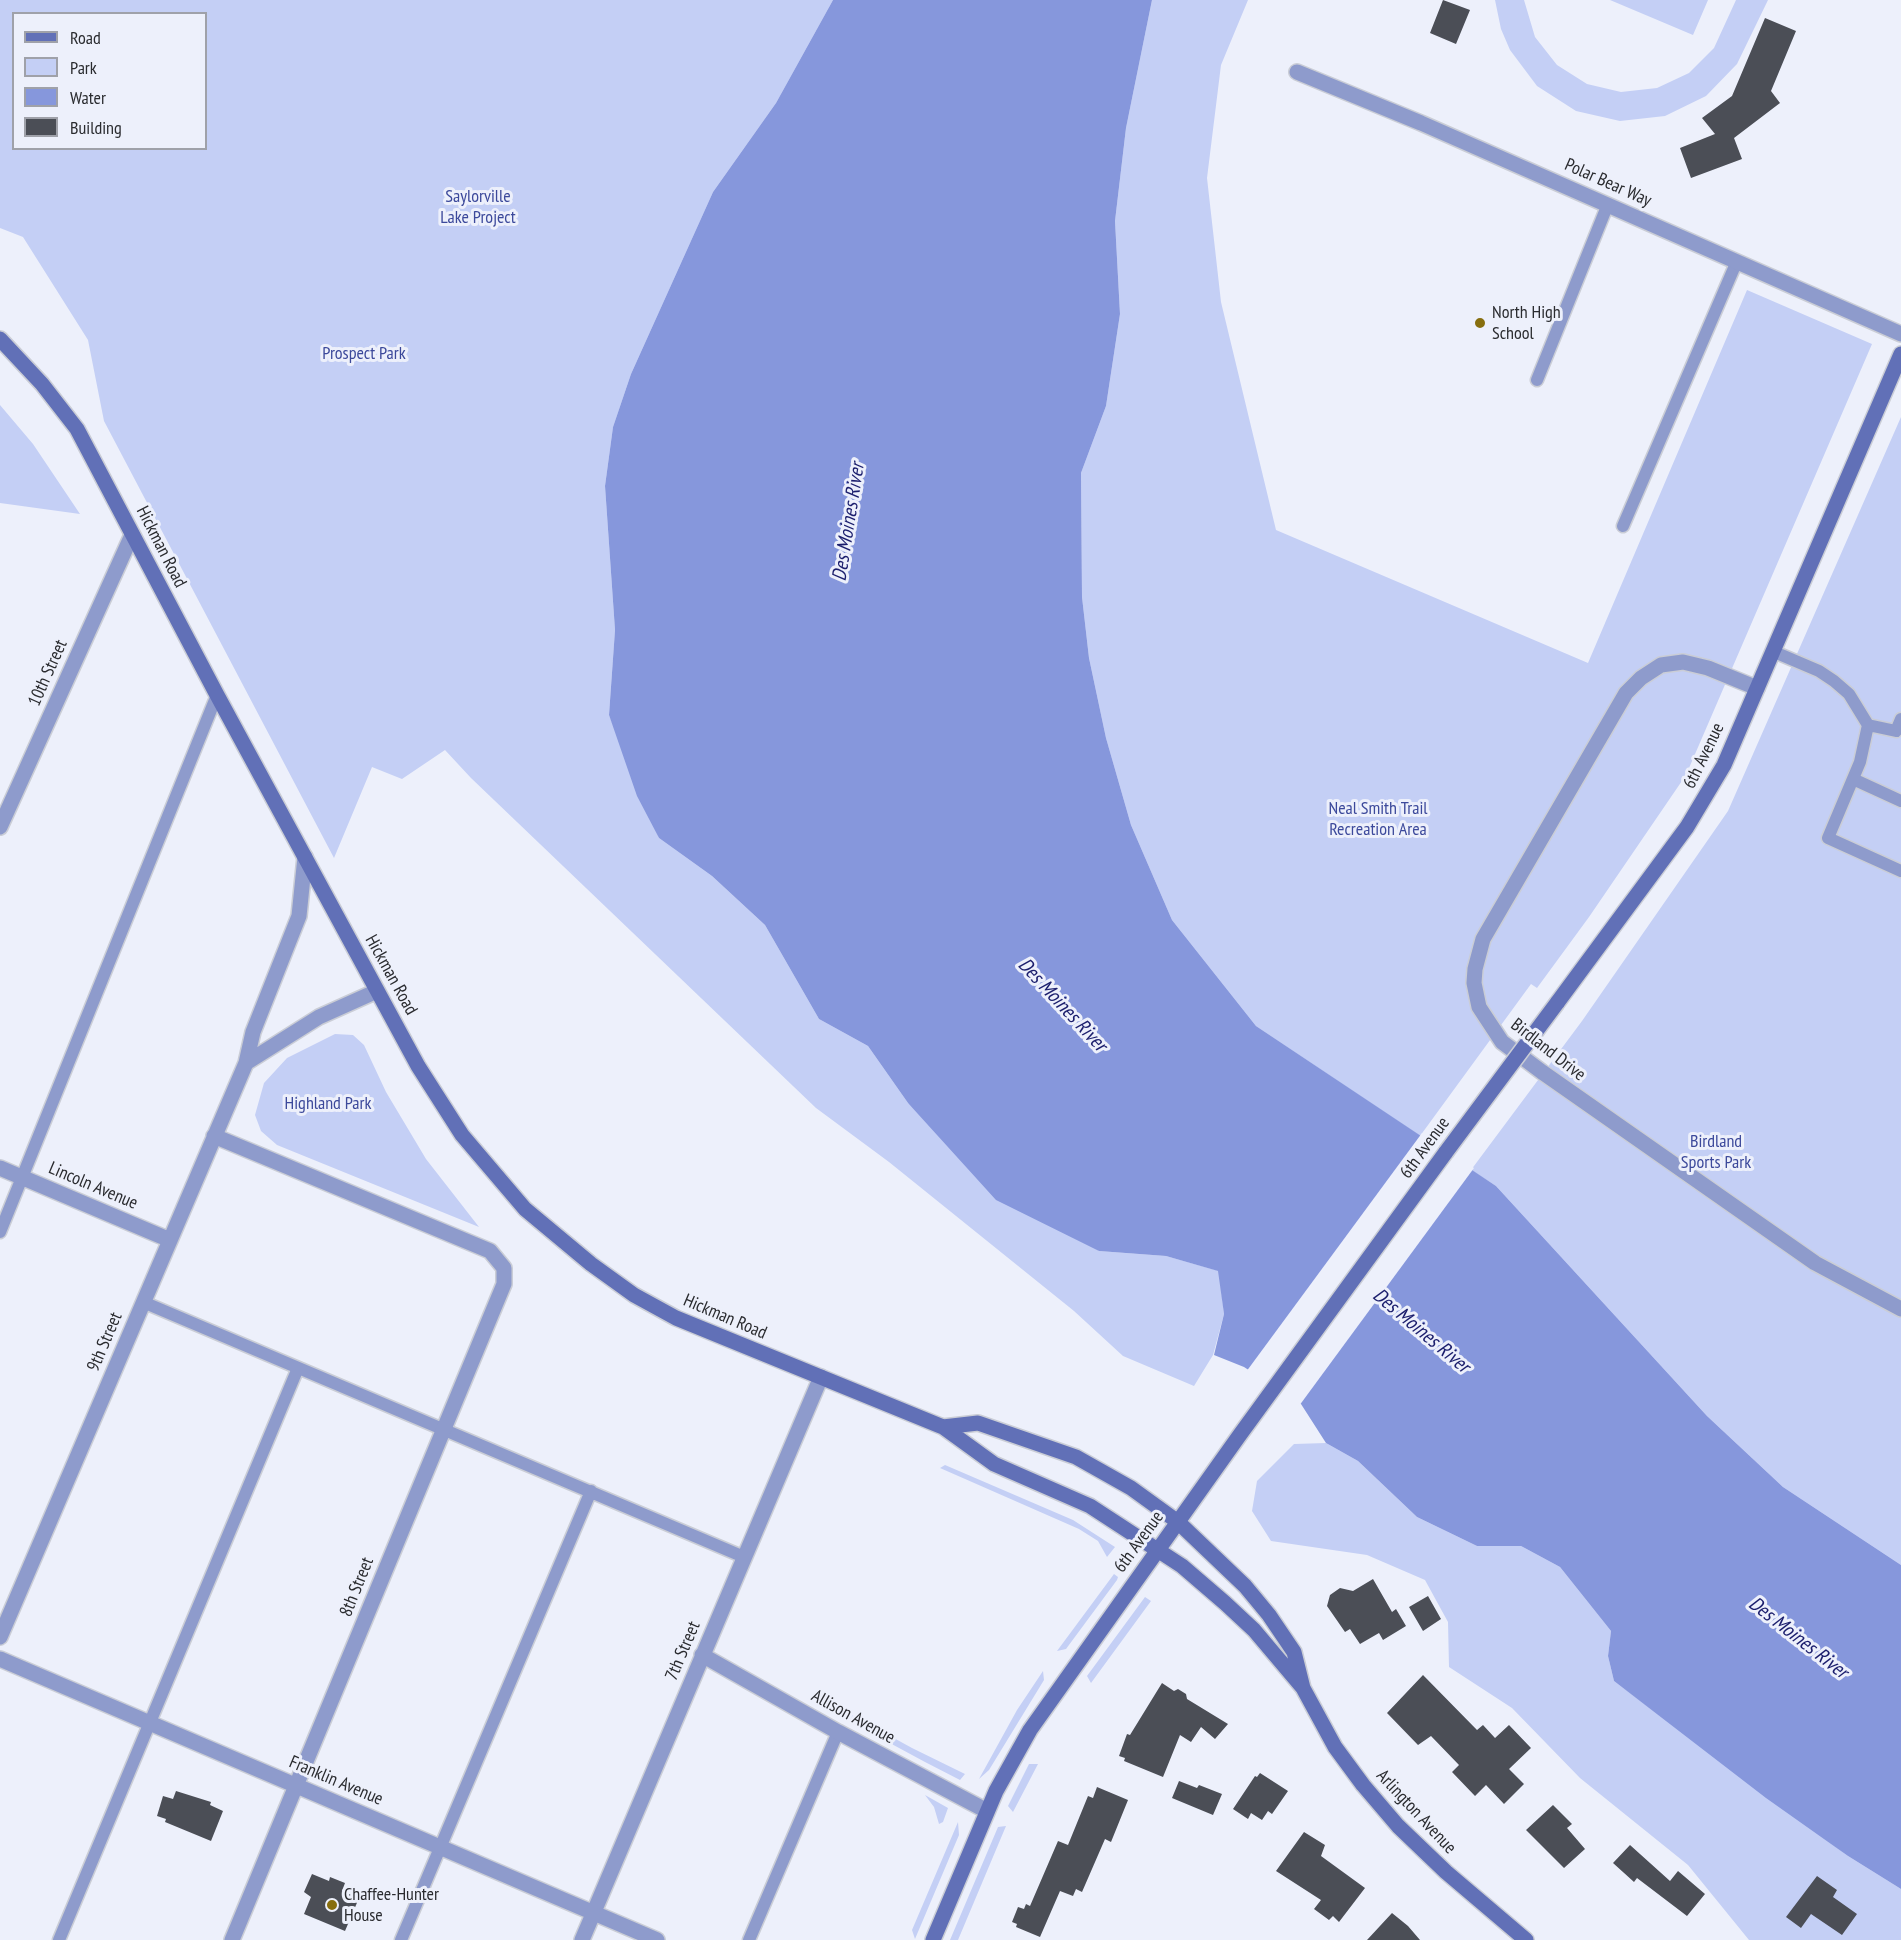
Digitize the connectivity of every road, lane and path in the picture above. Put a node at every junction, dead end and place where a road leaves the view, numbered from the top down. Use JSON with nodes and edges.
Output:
{"nodes":[{"id":1,"x":1297,"y":72,"type":"dead end"},
{"id":2,"x":1608,"y":204,"type":"junction"},
{"id":3,"x":1737,"y":261,"type":"junction"},
{"id":4,"x":1901,"y":334,"type":"edge"},
{"id":5,"x":0,"y":339,"type":"edge"},
{"id":6,"x":1901,"y":354,"type":"edge"},
{"id":7,"x":1537,"y":380,"type":"dead end"},
{"id":8,"x":1896,"y":381,"type":"edge"},
{"id":9,"x":1623,"y":526,"type":"dead end"},
{"id":10,"x":132,"y":535,"type":"junction"},
{"id":11,"x":1772,"y":651,"type":"junction"},
{"id":12,"x":1757,"y":688,"type":"junction"},
{"id":13,"x":217,"y":695,"type":"junction"},
{"id":14,"x":1868,"y":726,"type":"junction"},
{"id":15,"x":1899,"y":728,"type":"edge"},
{"id":16,"x":1853,"y":779,"type":"junction"},
{"id":17,"x":1901,"y":801,"type":"edge"},
{"id":18,"x":0,"y":827,"type":"edge"},
{"id":19,"x":305,"y":857,"type":"junction"},
{"id":20,"x":1901,"y":871,"type":"edge"},
{"id":21,"x":377,"y":991,"type":"junction"},
{"id":22,"x":246,"y":1063,"type":"junction"},
{"id":23,"x":214,"y":1136,"type":"junction"},
{"id":24,"x":0,"y":1168,"type":"edge"},
{"id":25,"x":23,"y":1177,"type":"junction"},
{"id":26,"x":0,"y":1232,"type":"edge"},
{"id":27,"x":170,"y":1240,"type":"junction"},
{"id":28,"x":143,"y":1302,"type":"junction"},
{"id":29,"x":1901,"y":1309,"type":"edge"},
{"id":30,"x":298,"y":1368,"type":"junction"},
{"id":31,"x":821,"y":1377,"type":"junction"},
{"id":32,"x":943,"y":1427,"type":"junction"},
{"id":33,"x":444,"y":1429,"type":"junction"},
{"id":34,"x":591,"y":1491,"type":"junction"},
{"id":35,"x":1178,"y":1522,"type":"junction"},
{"id":36,"x":1158,"y":1549,"type":"junction"},
{"id":37,"x":744,"y":1557,"type":"junction"},
{"id":38,"x":0,"y":1637,"type":"edge"},
{"id":39,"x":702,"y":1655,"type":"junction"},
{"id":40,"x":0,"y":1659,"type":"edge"},
{"id":41,"x":1303,"y":1688,"type":"junction"},
{"id":42,"x":150,"y":1722,"type":"junction"},
{"id":43,"x":838,"y":1732,"type":"junction"},
{"id":44,"x":297,"y":1785,"type":"junction"},
{"id":45,"x":987,"y":1811,"type":"junction"},
{"id":46,"x":440,"y":1847,"type":"junction"},
{"id":47,"x":593,"y":1913,"type":"junction"},
{"id":48,"x":59,"y":1940,"type":"edge"},
{"id":49,"x":232,"y":1940,"type":"edge"},
{"id":50,"x":401,"y":1940,"type":"edge"},
{"id":51,"x":582,"y":1940,"type":"edge"},
{"id":52,"x":657,"y":1940,"type":"edge"},
{"id":53,"x":749,"y":1940,"type":"edge"},
{"id":54,"x":933,"y":1940,"type":"edge"},
{"id":55,"x":1526,"y":1940,"type":"edge"}],
"edges":[{"from":1,"to":2,"type":"street","name":"Polar Bear Way"},
{"from":2,"to":3,"type":"street","name":"Polar Bear Way"},
{"from":2,"to":7,"type":"lane"},
{"from":3,"to":4,"type":"street","name":"Polar Bear Way"},
{"from":3,"to":9,"type":"lane"},
{"from":5,"to":10,"type":"main road","name":"Hickman Road"},
{"from":6,"to":8,"type":"main road","name":"6th Avenue"},
{"from":8,"to":11,"type":"main road","name":"6th Avenue"},
{"from":10,"to":13,"type":"main road","name":"Hickman Road"},
{"from":10,"to":18,"type":"street","name":"10th Street"},
{"from":11,"to":12,"type":"main road","name":"6th Avenue"},
{"from":11,"to":14,"type":"lane"},
{"from":12,"to":29,"type":"street","name":"Birdland Drive"},
{"from":12,"to":35,"type":"main road","name":"6th Avenue","bridge":true},
{"from":13,"to":19,"type":"main road","name":"Hickman Road"},
{"from":13,"to":25,"type":"lane"},
{"from":14,"to":15,"type":"lane"},
{"from":14,"to":16,"type":"lane"},
{"from":16,"to":17,"type":"lane"},
{"from":16,"to":20,"type":"lane"},
{"from":19,"to":21,"type":"main road","name":"Hickman Road"},
{"from":19,"to":22,"type":"street","name":"9th Street"},
{"from":21,"to":22,"type":"street"},
{"from":21,"to":31,"type":"main road","name":"Hickman Road"},
{"from":22,"to":23,"type":"street","name":"9th Street"},
{"from":23,"to":27,"type":"street","name":"9th Street"},
{"from":23,"to":33,"type":"street","name":"8th Street"},
{"from":24,"to":25,"type":"street","name":"Lincoln Avenue"},
{"from":25,"to":26,"type":"lane"},
{"from":25,"to":27,"type":"street","name":"Lincoln Avenue"},
{"from":27,"to":28,"type":"street","name":"9th Street"},
{"from":28,"to":30,"type":"lane"},
{"from":28,"to":38,"type":"street","name":"9th Street"},
{"from":30,"to":33,"type":"lane"},
{"from":30,"to":42,"type":"lane"},
{"from":31,"to":32,"type":"main road","name":"Hickman Road"},
{"from":31,"to":37,"type":"street","name":"7th Street"},
{"from":32,"to":35,"type":"main road","name":"Hickman Road"},
{"from":32,"to":36,"type":"main road","name":"Hickman Road"},
{"from":33,"to":34,"type":"lane"},
{"from":33,"to":44,"type":"street","name":"8th Street"},
{"from":34,"to":37,"type":"lane"},
{"from":34,"to":46,"type":"lane"},
{"from":35,"to":36,"type":"main road","name":"6th Avenue"},
{"from":35,"to":41,"type":"main road","name":"Arlington Avenue"},
{"from":36,"to":41,"type":"main road","name":"Arlington Avenue"},
{"from":36,"to":45,"type":"main road","name":"6th Avenue"},
{"from":37,"to":39,"type":"street","name":"7th Street"},
{"from":39,"to":43,"type":"street","name":"Allison Avenue"},
{"from":39,"to":47,"type":"street","name":"7th Street"},
{"from":40,"to":42,"type":"street","name":"Franklin Avenue"},
{"from":41,"to":55,"type":"main road","name":"Arlington Avenue"},
{"from":42,"to":44,"type":"street","name":"Franklin Avenue"},
{"from":42,"to":48,"type":"lane"},
{"from":43,"to":45,"type":"street","name":"Allison Avenue"},
{"from":43,"to":53,"type":"lane"},
{"from":44,"to":46,"type":"street","name":"Franklin Avenue"},
{"from":44,"to":49,"type":"street","name":"8th Street"},
{"from":45,"to":54,"type":"main road","name":"6th Avenue"},
{"from":46,"to":47,"type":"street","name":"Franklin Avenue"},
{"from":46,"to":50,"type":"lane"},
{"from":47,"to":51,"type":"street","name":"7th Street"},
{"from":47,"to":52,"type":"street","name":"Franklin Avenue"}]}
